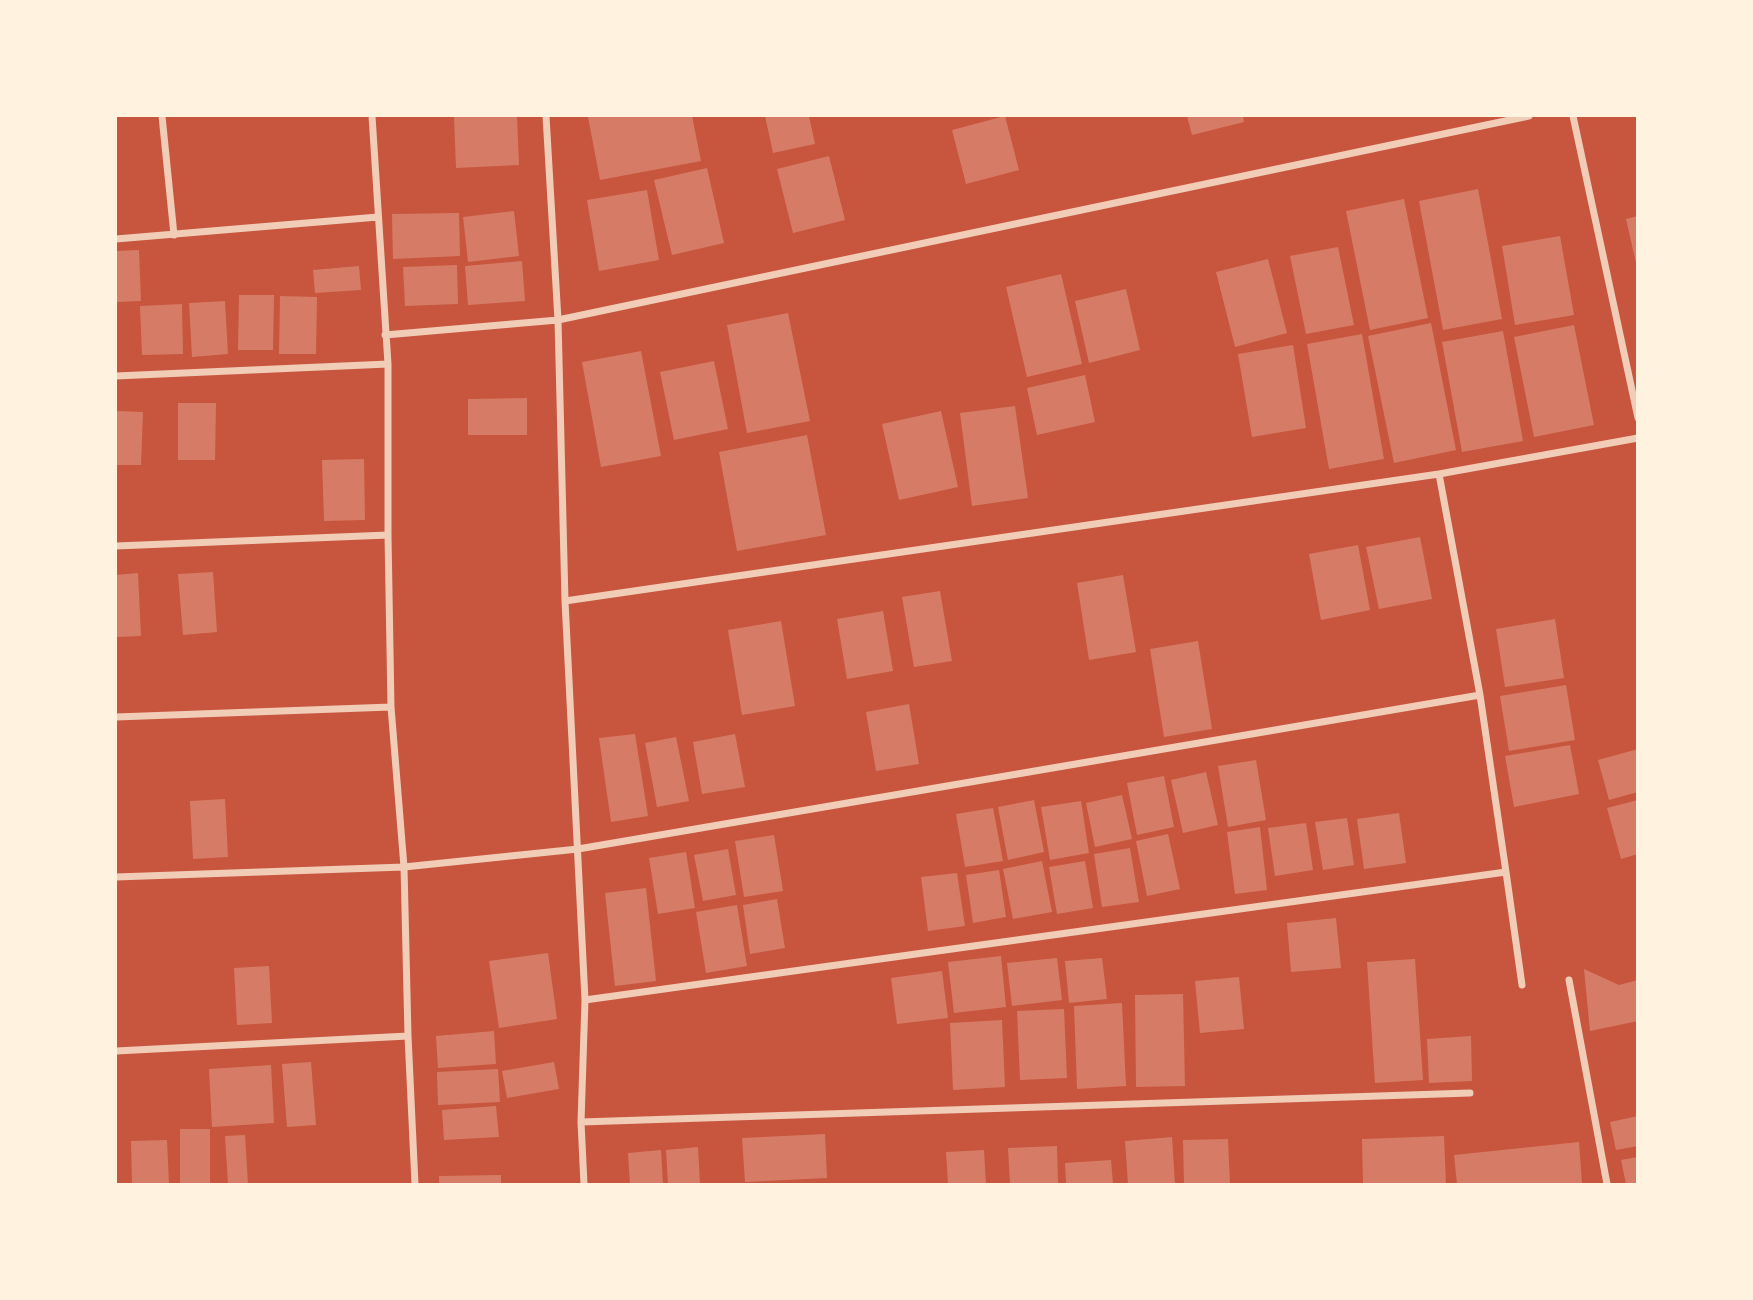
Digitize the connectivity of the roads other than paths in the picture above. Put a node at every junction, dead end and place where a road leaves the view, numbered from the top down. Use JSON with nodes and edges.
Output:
{"nodes":[{"id":1,"x":162,"y":116,"type":"edge"},
{"id":2,"x":372,"y":116,"type":"edge"},
{"id":3,"x":546,"y":116,"type":"edge"},
{"id":4,"x":1529,"y":116,"type":"edge"},
{"id":5,"x":1573,"y":116,"type":"edge"},
{"id":6,"x":378,"y":218,"type":"junction"},
{"id":7,"x":174,"y":235,"type":"junction"},
{"id":8,"x":116,"y":239,"type":"edge"},
{"id":9,"x":558,"y":320,"type":"junction"},
{"id":10,"x":386,"y":335,"type":"junction"},
{"id":11,"x":388,"y":364,"type":"junction"},
{"id":12,"x":116,"y":376,"type":"edge"},
{"id":13,"x":1637,"y":418,"type":"edge"},
{"id":14,"x":1637,"y":438,"type":"edge"},
{"id":15,"x":1439,"y":474,"type":"junction"},
{"id":16,"x":388,"y":536,"type":"junction"},
{"id":17,"x":116,"y":546,"type":"edge"},
{"id":18,"x":565,"y":601,"type":"junction"},
{"id":19,"x":1480,"y":695,"type":"junction"},
{"id":20,"x":391,"y":707,"type":"junction"},
{"id":21,"x":116,"y":717,"type":"edge"},
{"id":22,"x":579,"y":849,"type":"junction"},
{"id":23,"x":404,"y":867,"type":"junction"},
{"id":24,"x":1506,"y":872,"type":"junction"},
{"id":25,"x":116,"y":877,"type":"edge"},
{"id":26,"x":1569,"y":979,"type":"dead end"},
{"id":27,"x":1522,"y":985,"type":"dead end"},
{"id":28,"x":586,"y":1000,"type":"junction"},
{"id":29,"x":408,"y":1036,"type":"junction"},
{"id":30,"x":116,"y":1051,"type":"edge"},
{"id":31,"x":1470,"y":1093,"type":"dead end"},
{"id":32,"x":581,"y":1122,"type":"junction"},
{"id":33,"x":415,"y":1185,"type":"edge"},
{"id":34,"x":584,"y":1185,"type":"edge"},
{"id":35,"x":1607,"y":1185,"type":"edge"}],
"edges":[{"from":1,"to":7,"type":"street"},
{"from":2,"to":6,"type":"street"},
{"from":3,"to":9,"type":"street"},
{"from":4,"to":9,"type":"street"},
{"from":5,"to":13,"type":"street"},
{"from":6,"to":7,"type":"street"},
{"from":6,"to":10,"type":"street"},
{"from":7,"to":8,"type":"street"},
{"from":9,"to":10,"type":"street"},
{"from":9,"to":18,"type":"street"},
{"from":10,"to":11,"type":"street"},
{"from":11,"to":12,"type":"street"},
{"from":11,"to":16,"type":"street"},
{"from":14,"to":15,"type":"street"},
{"from":15,"to":18,"type":"street"},
{"from":15,"to":19,"type":"street"},
{"from":16,"to":17,"type":"street"},
{"from":16,"to":20,"type":"street"},
{"from":18,"to":22,"type":"street"},
{"from":19,"to":22,"type":"street"},
{"from":19,"to":24,"type":"street"},
{"from":20,"to":21,"type":"street"},
{"from":20,"to":23,"type":"street"},
{"from":22,"to":23,"type":"street"},
{"from":22,"to":28,"type":"street"},
{"from":23,"to":25,"type":"street"},
{"from":23,"to":29,"type":"street"},
{"from":24,"to":27,"type":"street"},
{"from":24,"to":28,"type":"street"},
{"from":26,"to":35,"type":"street"},
{"from":28,"to":32,"type":"street"},
{"from":29,"to":30,"type":"street"},
{"from":29,"to":33,"type":"street"},
{"from":31,"to":32,"type":"street"},
{"from":32,"to":34,"type":"street"}]}
